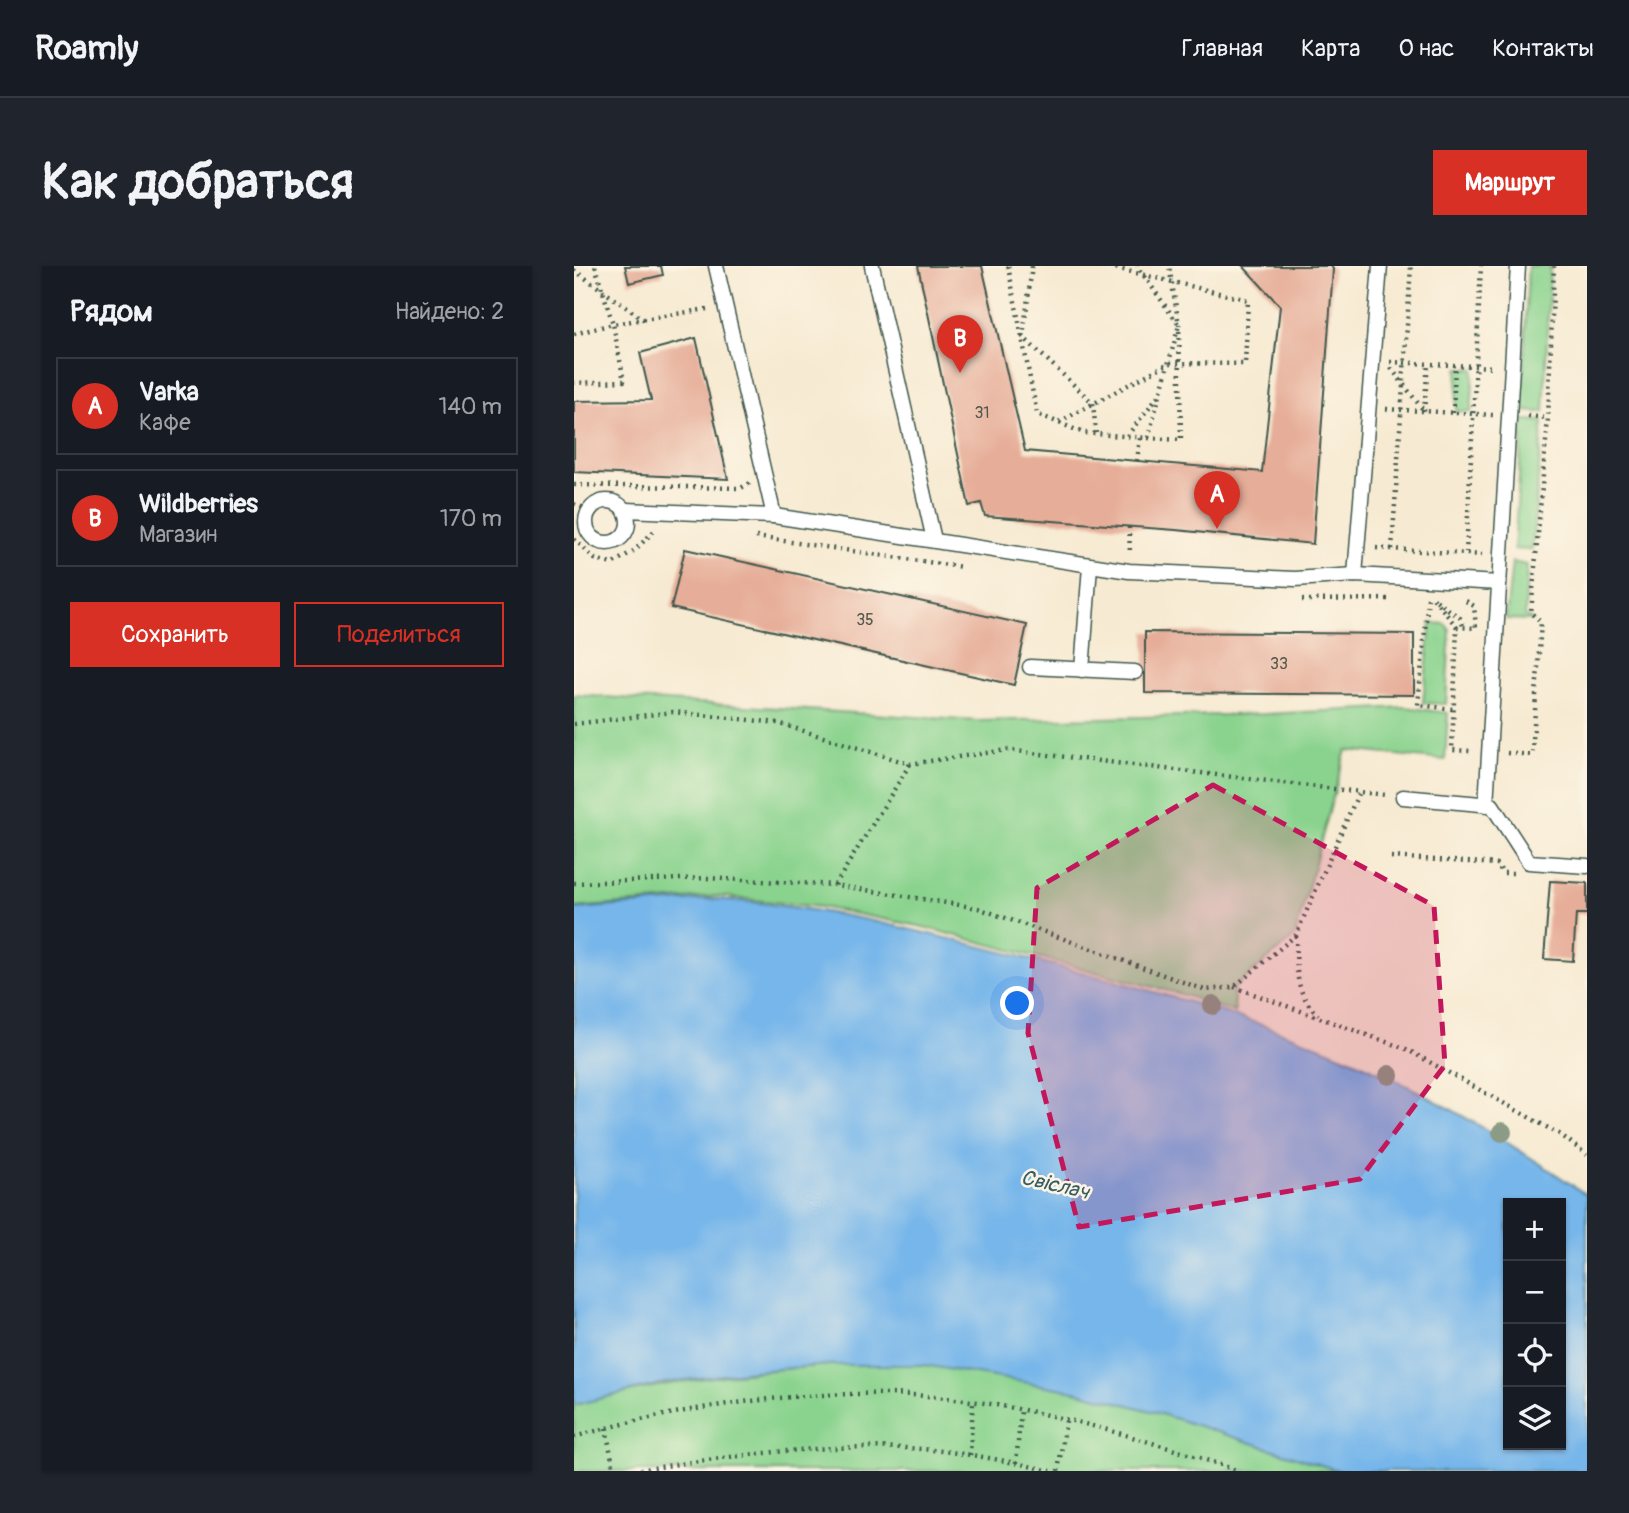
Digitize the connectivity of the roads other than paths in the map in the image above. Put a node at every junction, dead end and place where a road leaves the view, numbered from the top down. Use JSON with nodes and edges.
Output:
{"nodes":[{"id":1,"x":716,"y":266,"type":"edge"},
{"id":2,"x":872,"y":266,"type":"edge"},
{"id":3,"x":1380,"y":266,"type":"edge"},
{"id":4,"x":1518,"y":266,"type":"edge"},
{"id":5,"x":626,"y":510,"type":"junction"},
{"id":6,"x":774,"y":516,"type":"junction"},
{"id":7,"x":934,"y":540,"type":"junction"},
{"id":8,"x":1090,"y":566,"type":"junction"},
{"id":9,"x":1355,"y":575,"type":"junction"},
{"id":10,"x":1499,"y":583,"type":"junction"},
{"id":11,"x":1030,"y":667,"type":"dead end"},
{"id":12,"x":1082,"y":670,"type":"junction"},
{"id":13,"x":1135,"y":672,"type":"dead end"},
{"id":14,"x":1403,"y":797,"type":"road end"},
{"id":15,"x":1486,"y":805,"type":"junction"},
{"id":16,"x":1587,"y":862,"type":"edge"}],
"edges":[{"from":1,"to":6,"type":"lane"},
{"from":2,"to":7,"type":"lane"},
{"from":3,"to":9,"type":"lane"},
{"from":4,"to":10,"type":"lane"},
{"from":5,"to":5,"type":"lane"},
{"from":5,"to":6,"type":"lane"},
{"from":6,"to":7,"type":"lane"},
{"from":7,"to":8,"type":"lane"},
{"from":8,"to":9,"type":"lane"},
{"from":8,"to":12,"type":"lane"},
{"from":9,"to":10,"type":"lane"},
{"from":10,"to":15,"type":"lane"},
{"from":11,"to":12,"type":"lane"},
{"from":12,"to":13,"type":"lane"},
{"from":14,"to":15,"type":"lane"},
{"from":15,"to":16,"type":"lane"}]}
